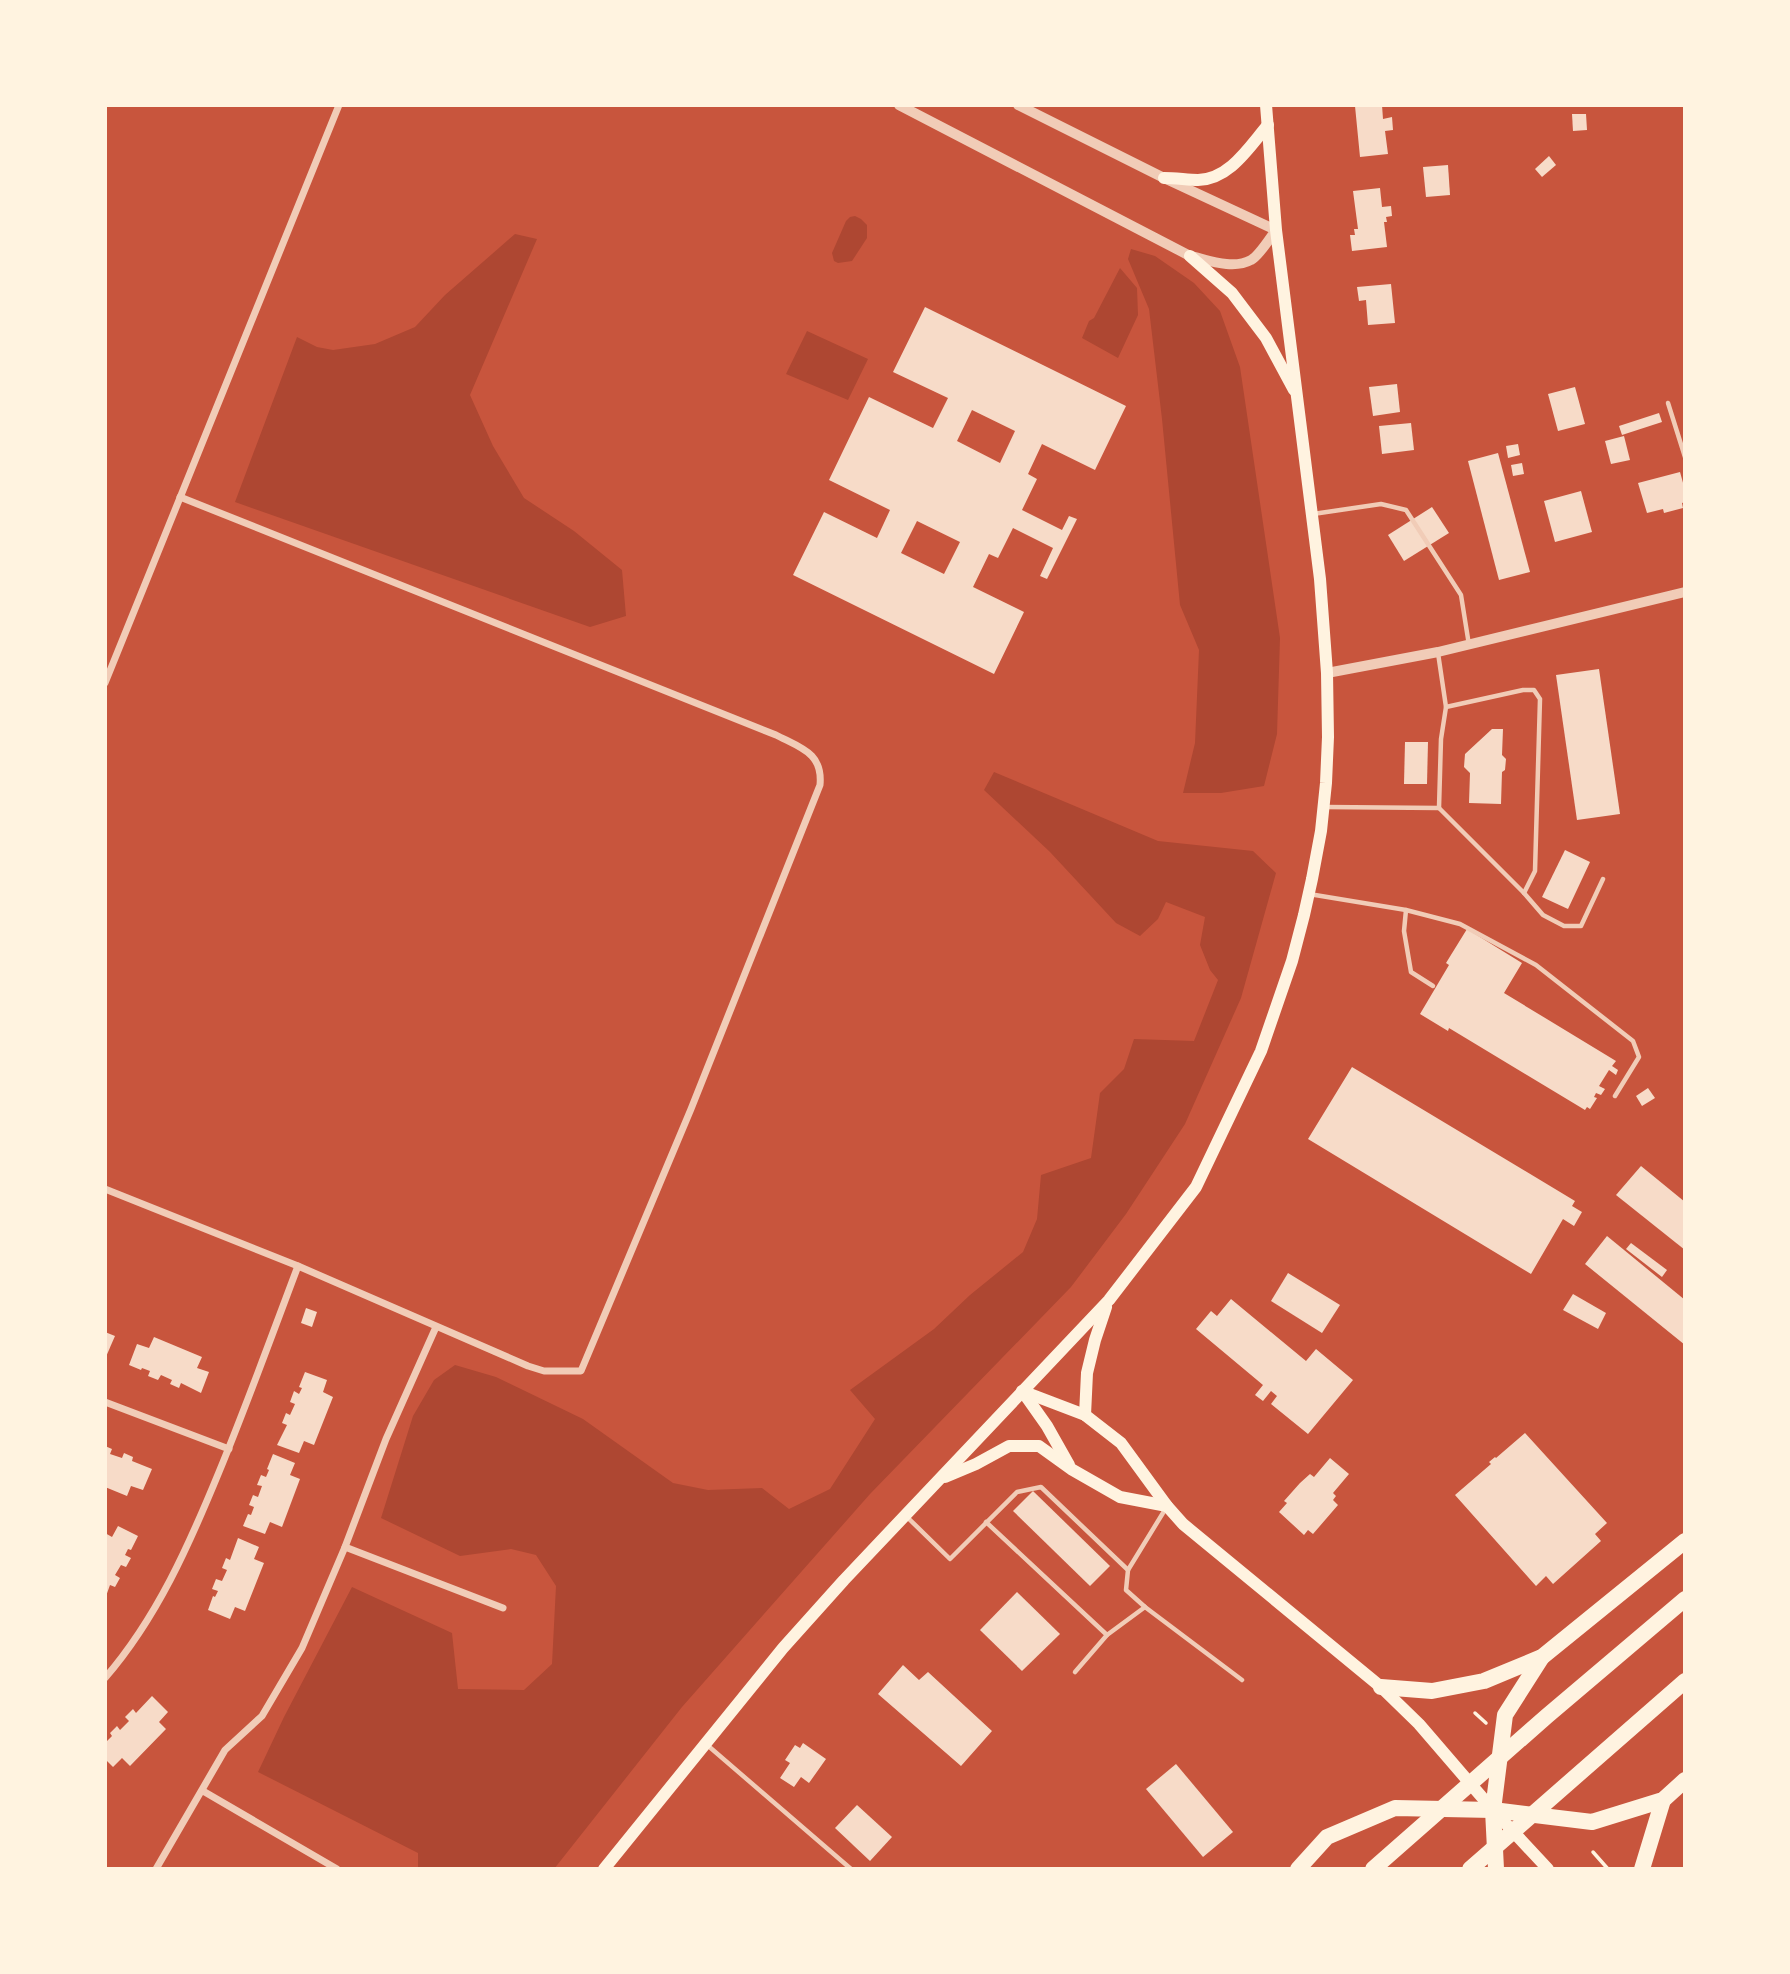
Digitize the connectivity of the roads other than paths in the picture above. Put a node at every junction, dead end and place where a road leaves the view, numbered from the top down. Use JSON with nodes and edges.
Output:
{"nodes":[{"id":1,"x":339,"y":105,"type":"edge"},
{"id":2,"x":899,"y":105,"type":"edge"},
{"id":3,"x":1018,"y":105,"type":"edge"},
{"id":4,"x":1266,"y":105,"type":"edge"},
{"id":5,"x":1268,"y":125,"type":"junction"},
{"id":6,"x":1164,"y":178,"type":"junction"},
{"id":7,"x":1276,"y":230,"type":"junction"},
{"id":8,"x":1190,"y":256,"type":"junction"},
{"id":9,"x":1297,"y":396,"type":"junction"},
{"id":10,"x":1668,"y":403,"type":"dead end"},
{"id":11,"x":1685,"y":457,"type":"edge"},
{"id":12,"x":180,"y":497,"type":"junction"},
{"id":13,"x":1312,"y":514,"type":"junction"},
{"id":14,"x":1685,"y":592,"type":"edge"},
{"id":15,"x":1469,"y":645,"type":"junction"},
{"id":16,"x":1438,"y":653,"type":"junction"},
{"id":17,"x":1327,"y":673,"type":"junction"},
{"id":18,"x":105,"y":683,"type":"edge"},
{"id":19,"x":1446,"y":707,"type":"junction"},
{"id":20,"x":1323,"y":807,"type":"junction"},
{"id":21,"x":1439,"y":808,"type":"junction"},
{"id":22,"x":1603,"y":879,"type":"dead end"},
{"id":23,"x":1524,"y":892,"type":"junction"},
{"id":24,"x":1308,"y":894,"type":"junction"},
{"id":25,"x":1406,"y":911,"type":"junction"},
{"id":26,"x":1433,"y":986,"type":"dead end"},
{"id":27,"x":1615,"y":1096,"type":"dead end"},
{"id":28,"x":105,"y":1189,"type":"edge"},
{"id":29,"x":298,"y":1266,"type":"junction"},
{"id":30,"x":1109,"y":1300,"type":"junction"},
{"id":31,"x":436,"y":1327,"type":"junction"},
{"id":32,"x":1023,"y":1391,"type":"junction"},
{"id":33,"x":105,"y":1402,"type":"edge"},
{"id":34,"x":1085,"y":1416,"type":"junction"},
{"id":35,"x":229,"y":1449,"type":"junction"},
{"id":36,"x":1071,"y":1469,"type":"junction"},
{"id":37,"x":942,"y":1478,"type":"junction"},
{"id":38,"x":1167,"y":1506,"type":"junction"},
{"id":39,"x":906,"y":1515,"type":"junction"},
{"id":40,"x":986,"y":1522,"type":"junction"},
{"id":41,"x":1685,"y":1541,"type":"edge"},
{"id":42,"x":345,"y":1547,"type":"junction"},
{"id":43,"x":1128,"y":1570,"type":"junction"},
{"id":44,"x":1685,"y":1599,"type":"edge"},
{"id":45,"x":1145,"y":1607,"type":"junction"},
{"id":46,"x":503,"y":1608,"type":"dead end"},
{"id":47,"x":1107,"y":1635,"type":"junction"},
{"id":48,"x":1542,"y":1657,"type":"junction"},
{"id":49,"x":1075,"y":1672,"type":"dead end"},
{"id":50,"x":105,"y":1678,"type":"edge"},
{"id":51,"x":1242,"y":1680,"type":"dead end"},
{"id":52,"x":1685,"y":1681,"type":"edge"},
{"id":53,"x":1381,"y":1687,"type":"junction"},
{"id":54,"x":705,"y":1744,"type":"junction"},
{"id":55,"x":1685,"y":1780,"type":"edge"},
{"id":56,"x":203,"y":1791,"type":"junction"},
{"id":57,"x":1663,"y":1800,"type":"junction"},
{"id":58,"x":1493,"y":1810,"type":"junction"},
{"id":59,"x":156,"y":1869,"type":"edge"},
{"id":60,"x":337,"y":1869,"type":"edge"},
{"id":61,"x":604,"y":1869,"type":"edge"},
{"id":62,"x":851,"y":1869,"type":"edge"},
{"id":63,"x":1298,"y":1869,"type":"edge"},
{"id":64,"x":1373,"y":1869,"type":"edge"},
{"id":65,"x":1470,"y":1869,"type":"edge"},
{"id":66,"x":1496,"y":1869,"type":"edge"},
{"id":67,"x":1548,"y":1869,"type":"edge"},
{"id":68,"x":1642,"y":1869,"type":"edge"}],
"edges":[{"from":1,"to":12,"type":"street"},
{"from":2,"to":8,"type":"street"},
{"from":3,"to":6,"type":"street"},
{"from":4,"to":5,"type":"main road"},
{"from":5,"to":6,"type":"main road"},
{"from":5,"to":7,"type":"main road"},
{"from":6,"to":7,"type":"street"},
{"from":7,"to":8,"type":"street"},
{"from":7,"to":9,"type":"main road"},
{"from":8,"to":9,"type":"main road"},
{"from":9,"to":13,"type":"main road"},
{"from":10,"to":11,"type":"lane"},
{"from":12,"to":18,"type":"street"},
{"from":12,"to":31,"type":"street"},
{"from":13,"to":15,"type":"lane"},
{"from":13,"to":17,"type":"main road"},
{"from":14,"to":15,"type":"street"},
{"from":15,"to":16,"type":"street"},
{"from":16,"to":17,"type":"street"},
{"from":16,"to":19,"type":"lane"},
{"from":17,"to":20,"type":"main road"},
{"from":19,"to":21,"type":"lane"},
{"from":19,"to":23,"type":"lane"},
{"from":20,"to":21,"type":"lane"},
{"from":20,"to":24,"type":"main road"},
{"from":21,"to":23,"type":"lane"},
{"from":22,"to":23,"type":"lane"},
{"from":24,"to":25,"type":"lane"},
{"from":24,"to":30,"type":"main road"},
{"from":25,"to":26,"type":"lane"},
{"from":25,"to":27,"type":"lane"},
{"from":28,"to":29,"type":"street"},
{"from":29,"to":31,"type":"street"},
{"from":29,"to":35,"type":"street"},
{"from":30,"to":32,"type":"main road"},
{"from":30,"to":34,"type":"main road"},
{"from":31,"to":42,"type":"street"},
{"from":32,"to":34,"type":"main road"},
{"from":32,"to":36,"type":"main road"},
{"from":32,"to":37,"type":"main road"},
{"from":33,"to":35,"type":"street"},
{"from":34,"to":38,"type":"main road"},
{"from":35,"to":50,"type":"street"},
{"from":36,"to":37,"type":"main road"},
{"from":36,"to":38,"type":"main road"},
{"from":37,"to":39,"type":"main road"},
{"from":38,"to":43,"type":"lane"},
{"from":38,"to":53,"type":"main road"},
{"from":39,"to":40,"type":"lane"},
{"from":39,"to":54,"type":"main road"},
{"from":40,"to":43,"type":"lane"},
{"from":40,"to":47,"type":"lane"},
{"from":41,"to":48,"type":"highway"},
{"from":42,"to":46,"type":"street"},
{"from":42,"to":56,"type":"street"},
{"from":43,"to":45,"type":"lane"},
{"from":44,"to":64,"type":"highway"},
{"from":45,"to":47,"type":"lane"},
{"from":45,"to":51,"type":"lane"},
{"from":47,"to":49,"type":"lane"},
{"from":48,"to":53,"type":"highway"},
{"from":48,"to":58,"type":"highway"},
{"from":52,"to":65,"type":"highway"},
{"from":53,"to":58,"type":"main road"},
{"from":54,"to":61,"type":"main road"},
{"from":54,"to":62,"type":"lane"},
{"from":55,"to":57,"type":"highway"},
{"from":56,"to":59,"type":"street"},
{"from":56,"to":60,"type":"street"},
{"from":57,"to":58,"type":"highway"},
{"from":57,"to":68,"type":"highway"},
{"from":58,"to":63,"type":"highway"},
{"from":58,"to":66,"type":"highway"},
{"from":58,"to":67,"type":"main road"}]}
